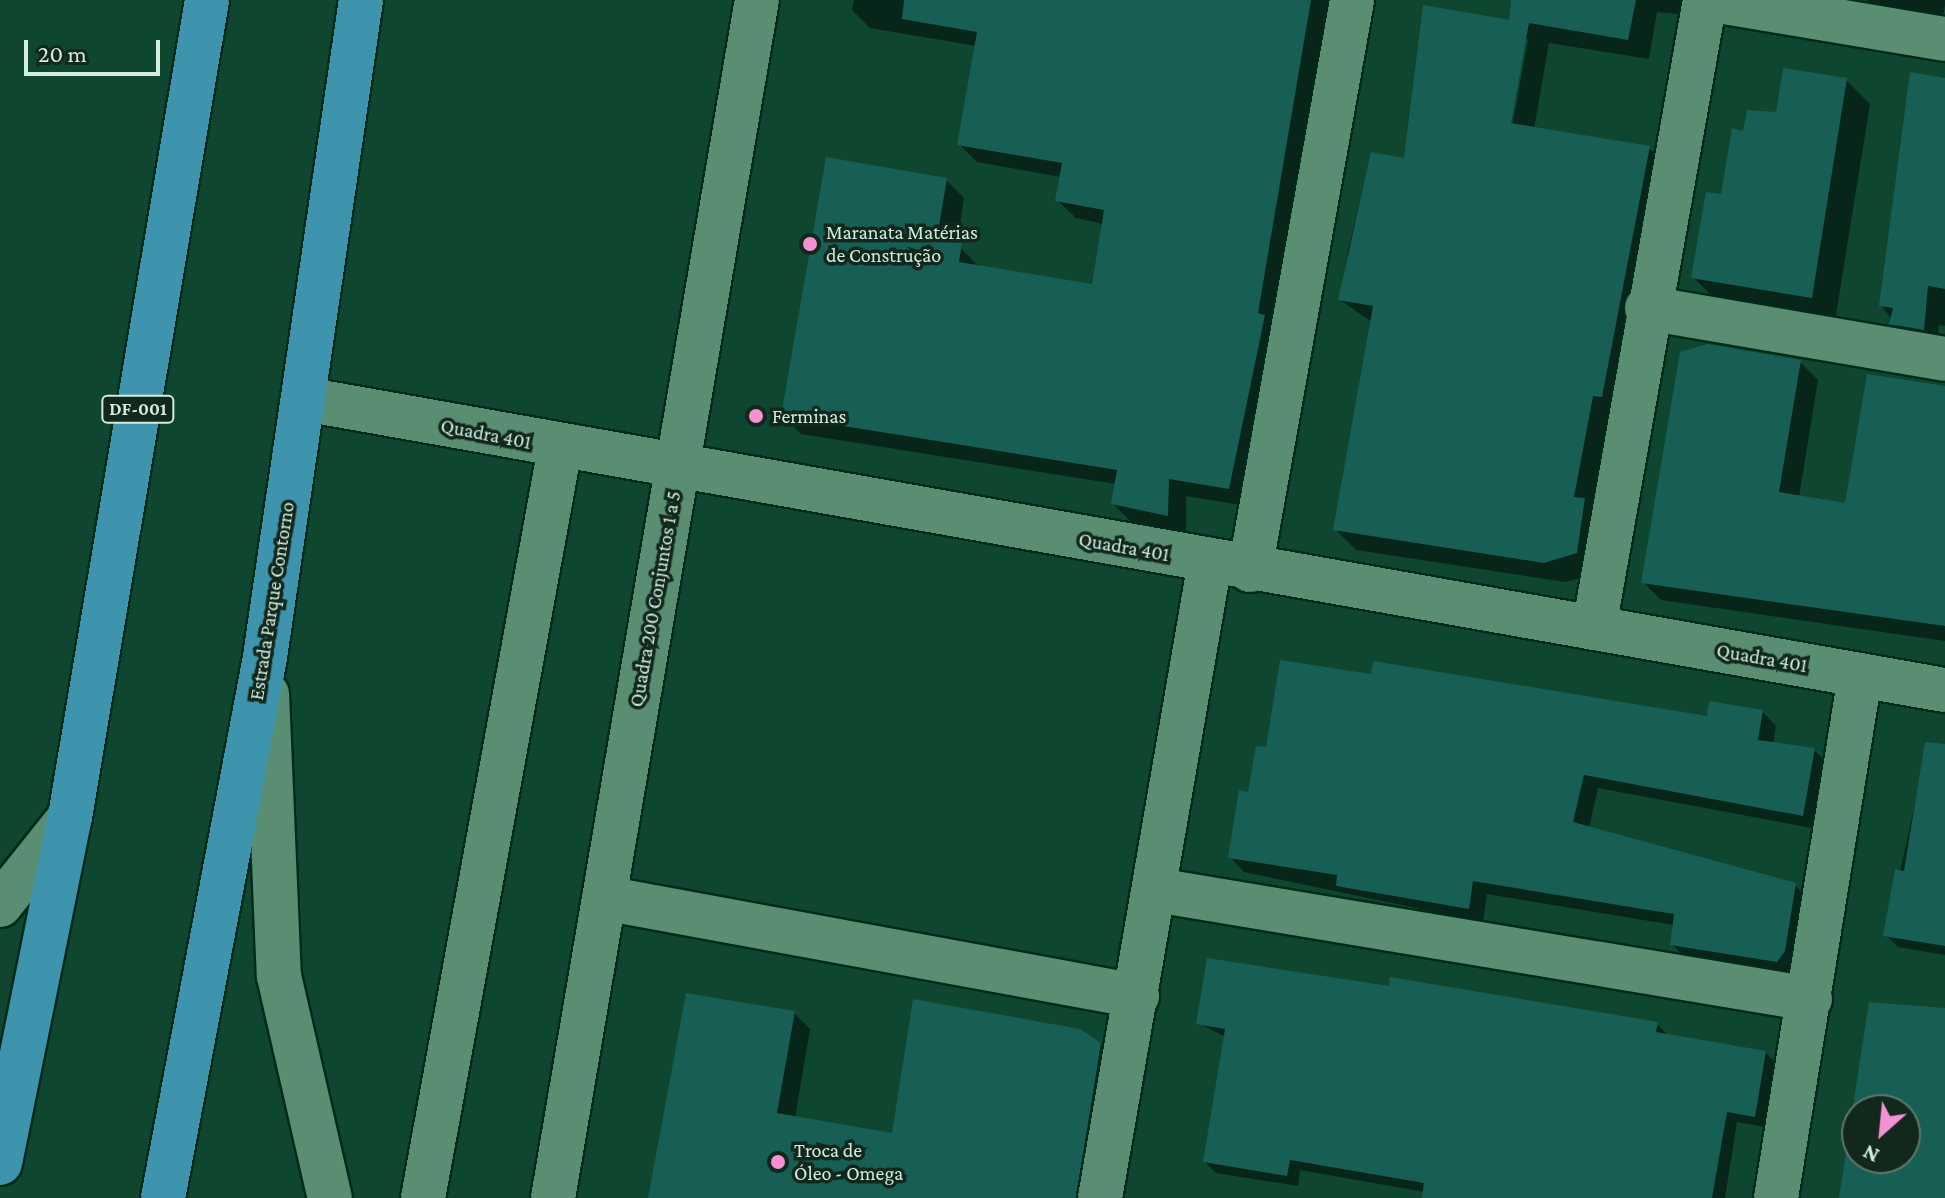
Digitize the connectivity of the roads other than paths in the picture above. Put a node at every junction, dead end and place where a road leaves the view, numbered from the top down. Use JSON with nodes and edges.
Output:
{"nodes":[{"id":1,"x":207,"y":0,"type":"edge"},
{"id":2,"x":361,"y":0,"type":"edge"},
{"id":3,"x":757,"y":0,"type":"edge"},
{"id":4,"x":1352,"y":0,"type":"edge"},
{"id":5,"x":1705,"y":0,"type":"edge"},
{"id":6,"x":1712,"y":0,"type":"edge"},
{"id":7,"x":1945,"y":39,"type":"edge"},
{"id":8,"x":1647,"y":308,"type":"junction"},
{"id":9,"x":1945,"y":359,"type":"edge"},
{"id":10,"x":304,"y":399,"type":"junction"},
{"id":11,"x":560,"y":448,"type":"junction"},
{"id":12,"x":677,"y":469,"type":"junction"},
{"id":13,"x":1230,"y":566,"type":"junction"},
{"id":14,"x":1594,"y":628,"type":"junction"},
{"id":15,"x":265,"y":657,"type":"junction"},
{"id":16,"x":1860,"y":676,"type":"junction"},
{"id":17,"x":1945,"y":690,"type":"edge"},
{"id":18,"x":70,"y":817,"type":"junction"},
{"id":19,"x":1156,"y":890,"type":"junction"},
{"id":20,"x":604,"y":898,"type":"junction"},
{"id":21,"x":0,"y":905,"type":"edge"},
{"id":22,"x":1137,"y":996,"type":"junction"},
{"id":23,"x":1810,"y":999,"type":"junction"},
{"id":24,"x":0,"y":1163,"type":"edge"},
{"id":25,"x":1111,"y":1196,"type":"edge"},
{"id":26,"x":163,"y":1198,"type":"edge"},
{"id":27,"x":330,"y":1198,"type":"edge"},
{"id":28,"x":423,"y":1198,"type":"edge"},
{"id":29,"x":553,"y":1198,"type":"edge"},
{"id":30,"x":1776,"y":1198,"type":"edge"}],
"edges":[{"from":1,"to":18,"type":"highway","number":"DF-001"},
{"from":2,"to":10,"type":"highway","name":"Estrada Parque Contorno"},
{"from":3,"to":12,"type":"street","name":"Quadra 200 Conjuntos 1 a 5"},
{"from":4,"to":13,"type":"street"},
{"from":5,"to":8,"type":"street"},
{"from":6,"to":7,"type":"street"},
{"from":8,"to":9,"type":"street"},
{"from":8,"to":14,"type":"street"},
{"from":10,"to":11,"type":"street","name":"Quadra 401"},
{"from":10,"to":15,"type":"highway","name":"Estrada Parque Contorno"},
{"from":11,"to":12,"type":"street","name":"Quadra 401"},
{"from":11,"to":28,"type":"street"},
{"from":12,"to":13,"type":"street","name":"Quadra 401"},
{"from":12,"to":20,"type":"street","name":"Quadra 200 Conjuntos 1 a 5"},
{"from":13,"to":14,"type":"street","name":"Quadra 401"},
{"from":13,"to":19,"type":"street"},
{"from":14,"to":16,"type":"street","name":"Quadra 401"},
{"from":15,"to":26,"type":"highway","name":"Estrada Parque Contorno"},
{"from":15,"to":27,"type":"street"},
{"from":16,"to":17,"type":"street","name":"Quadra 401"},
{"from":16,"to":23,"type":"street"},
{"from":18,"to":21,"type":"street"},
{"from":18,"to":24,"type":"highway","number":"DF-001"},
{"from":19,"to":22,"type":"street"},
{"from":19,"to":23,"type":"street"},
{"from":20,"to":22,"type":"street"},
{"from":20,"to":29,"type":"street","name":"Quadra 200 Conjuntos 1 a 5"},
{"from":22,"to":25,"type":"street"},
{"from":23,"to":30,"type":"street"}]}
